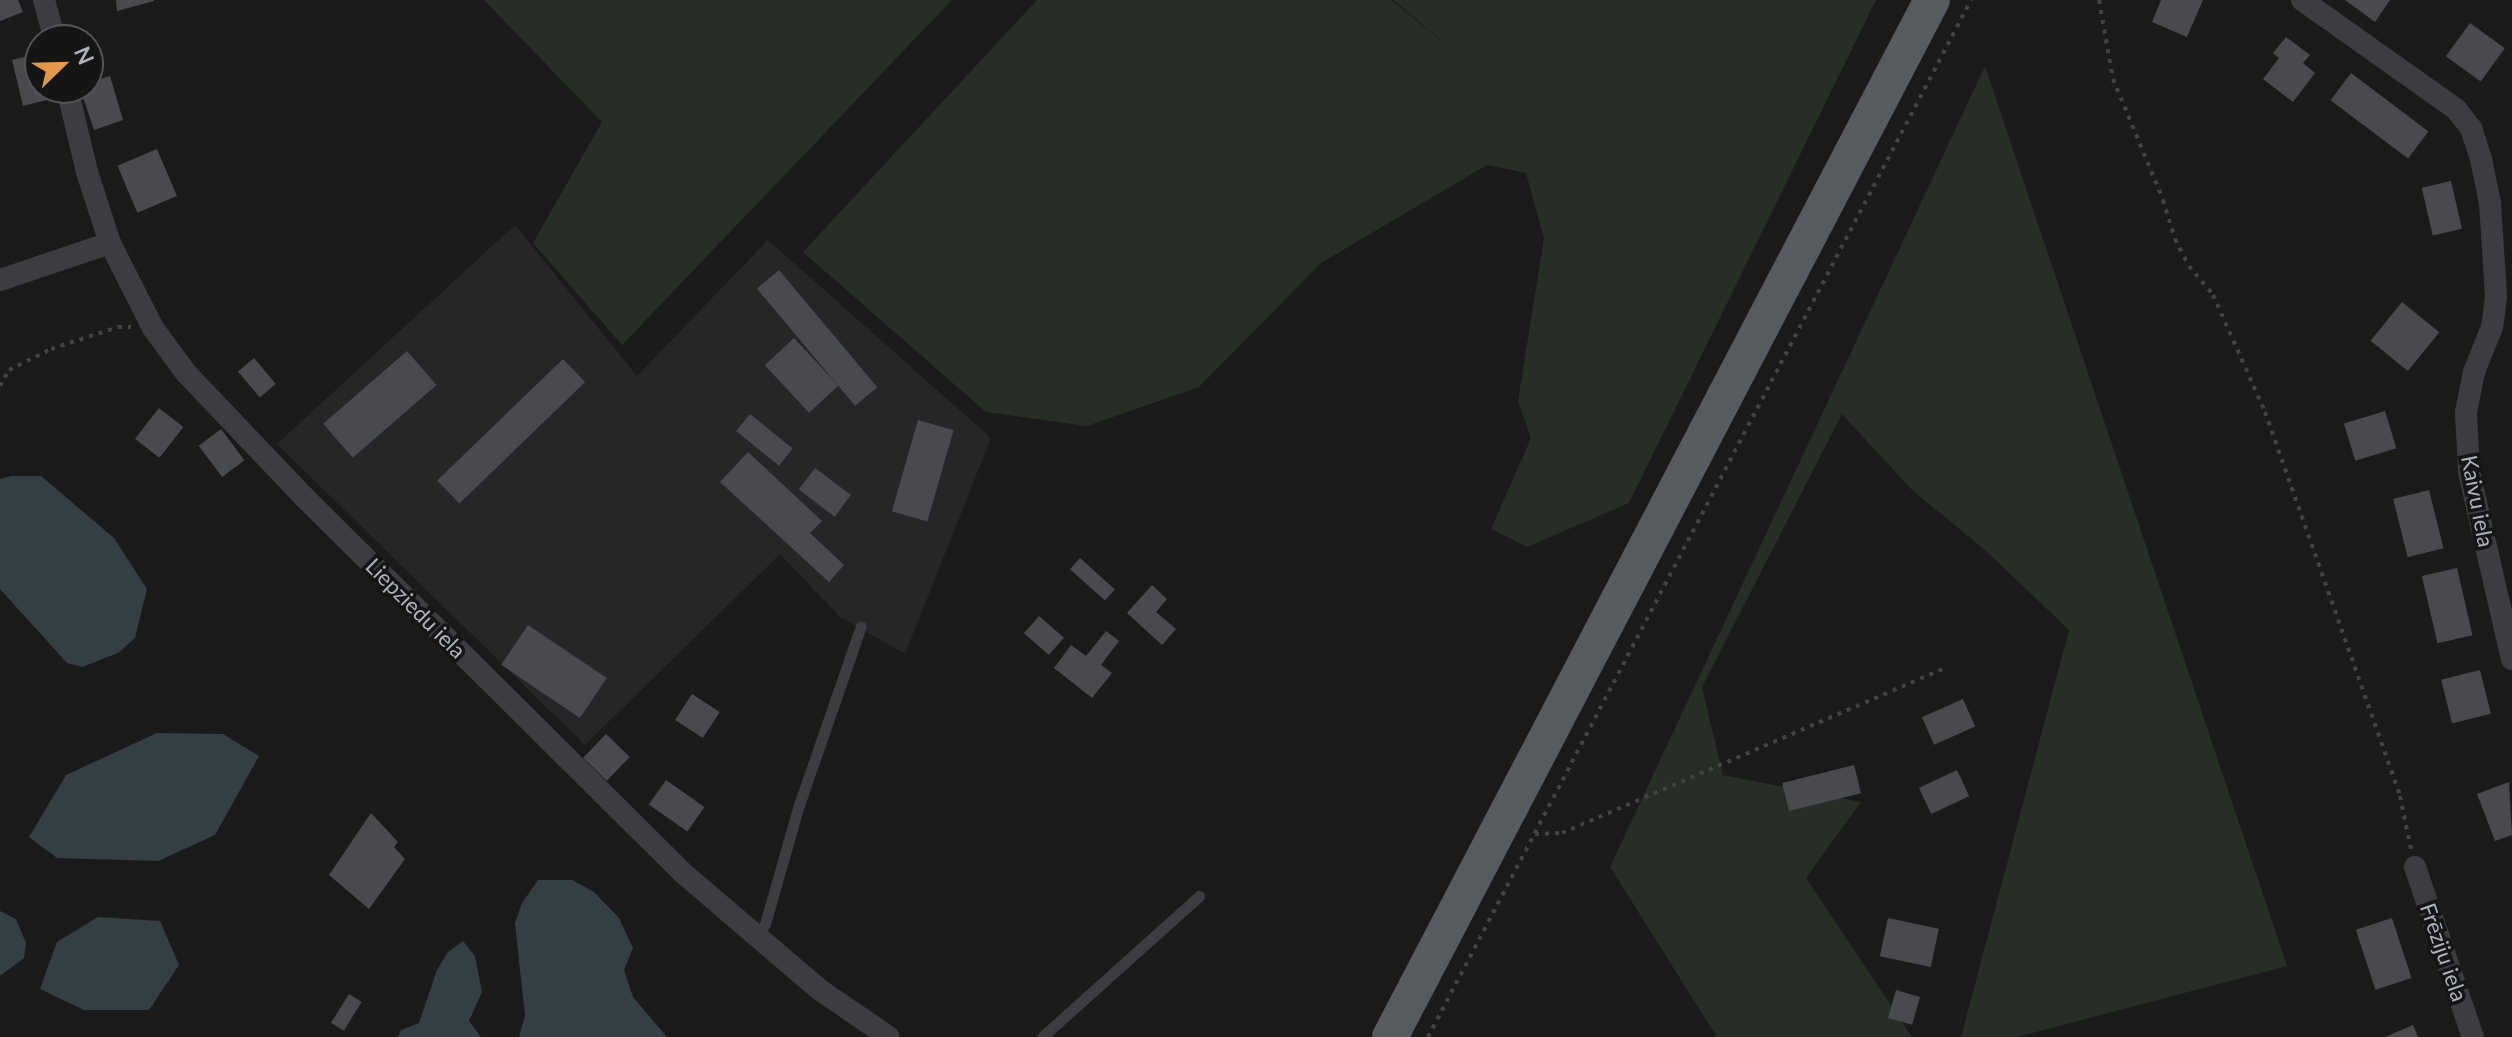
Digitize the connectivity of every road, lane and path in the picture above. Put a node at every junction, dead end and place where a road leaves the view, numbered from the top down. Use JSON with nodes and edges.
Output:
{"nodes":[{"id":1,"x":44,"y":0,"type":"edge"},
{"id":2,"x":1932,"y":0,"type":"edge"},
{"id":3,"x":1971,"y":0,"type":"edge"},
{"id":4,"x":2099,"y":0,"type":"edge"},
{"id":5,"x":2302,"y":0,"type":"edge"},
{"id":6,"x":51,"y":24,"type":"edge"},
{"id":7,"x":71,"y":104,"type":"edge"},
{"id":8,"x":110,"y":243,"type":"junction"},
{"id":9,"x":0,"y":280,"type":"edge"},
{"id":10,"x":153,"y":328,"type":"junction"},
{"id":11,"x":0,"y":386,"type":"edge"},
{"id":12,"x":861,"y":626,"type":"dead end"},
{"id":13,"x":2512,"y":659,"type":"edge"},
{"id":14,"x":1947,"y":667,"type":"dead end"},
{"id":15,"x":1519,"y":826,"type":"junction"},
{"id":16,"x":2415,"y":867,"type":"joint"},
{"id":17,"x":1199,"y":896,"type":"dead end"},
{"id":18,"x":755,"y":939,"type":"junction"},
{"id":19,"x":889,"y":1037,"type":"edge"},
{"id":20,"x":1042,"y":1037,"type":"edge"},
{"id":21,"x":1390,"y":1037,"type":"edge"},
{"id":22,"x":1428,"y":1037,"type":"edge"},
{"id":23,"x":2473,"y":1037,"type":"edge"}],
"edges":[{"from":1,"to":6,"type":"street"},
{"from":2,"to":15,"type":"main road"},
{"from":3,"to":15,"type":"path"},
{"from":4,"to":16,"type":"path"},
{"from":5,"to":13,"type":"street","name":"Kaivu iela"},
{"from":7,"to":8,"type":"street","name":"Liepziedu iela"},
{"from":8,"to":9,"type":"street"},
{"from":8,"to":10,"type":"street","name":"Liepziedu iela"},
{"from":10,"to":11,"type":"path"},
{"from":10,"to":18,"type":"street","name":"Liepziedu iela"},
{"from":12,"to":18,"type":"lane"},
{"from":14,"to":15,"type":"path"},
{"from":15,"to":21,"type":"main road"},
{"from":15,"to":22,"type":"path"},
{"from":16,"to":23,"type":"street","name":"Frēziju iela"},
{"from":17,"to":20,"type":"lane"},
{"from":18,"to":19,"type":"street","name":"Liepziedu iela"}]}
